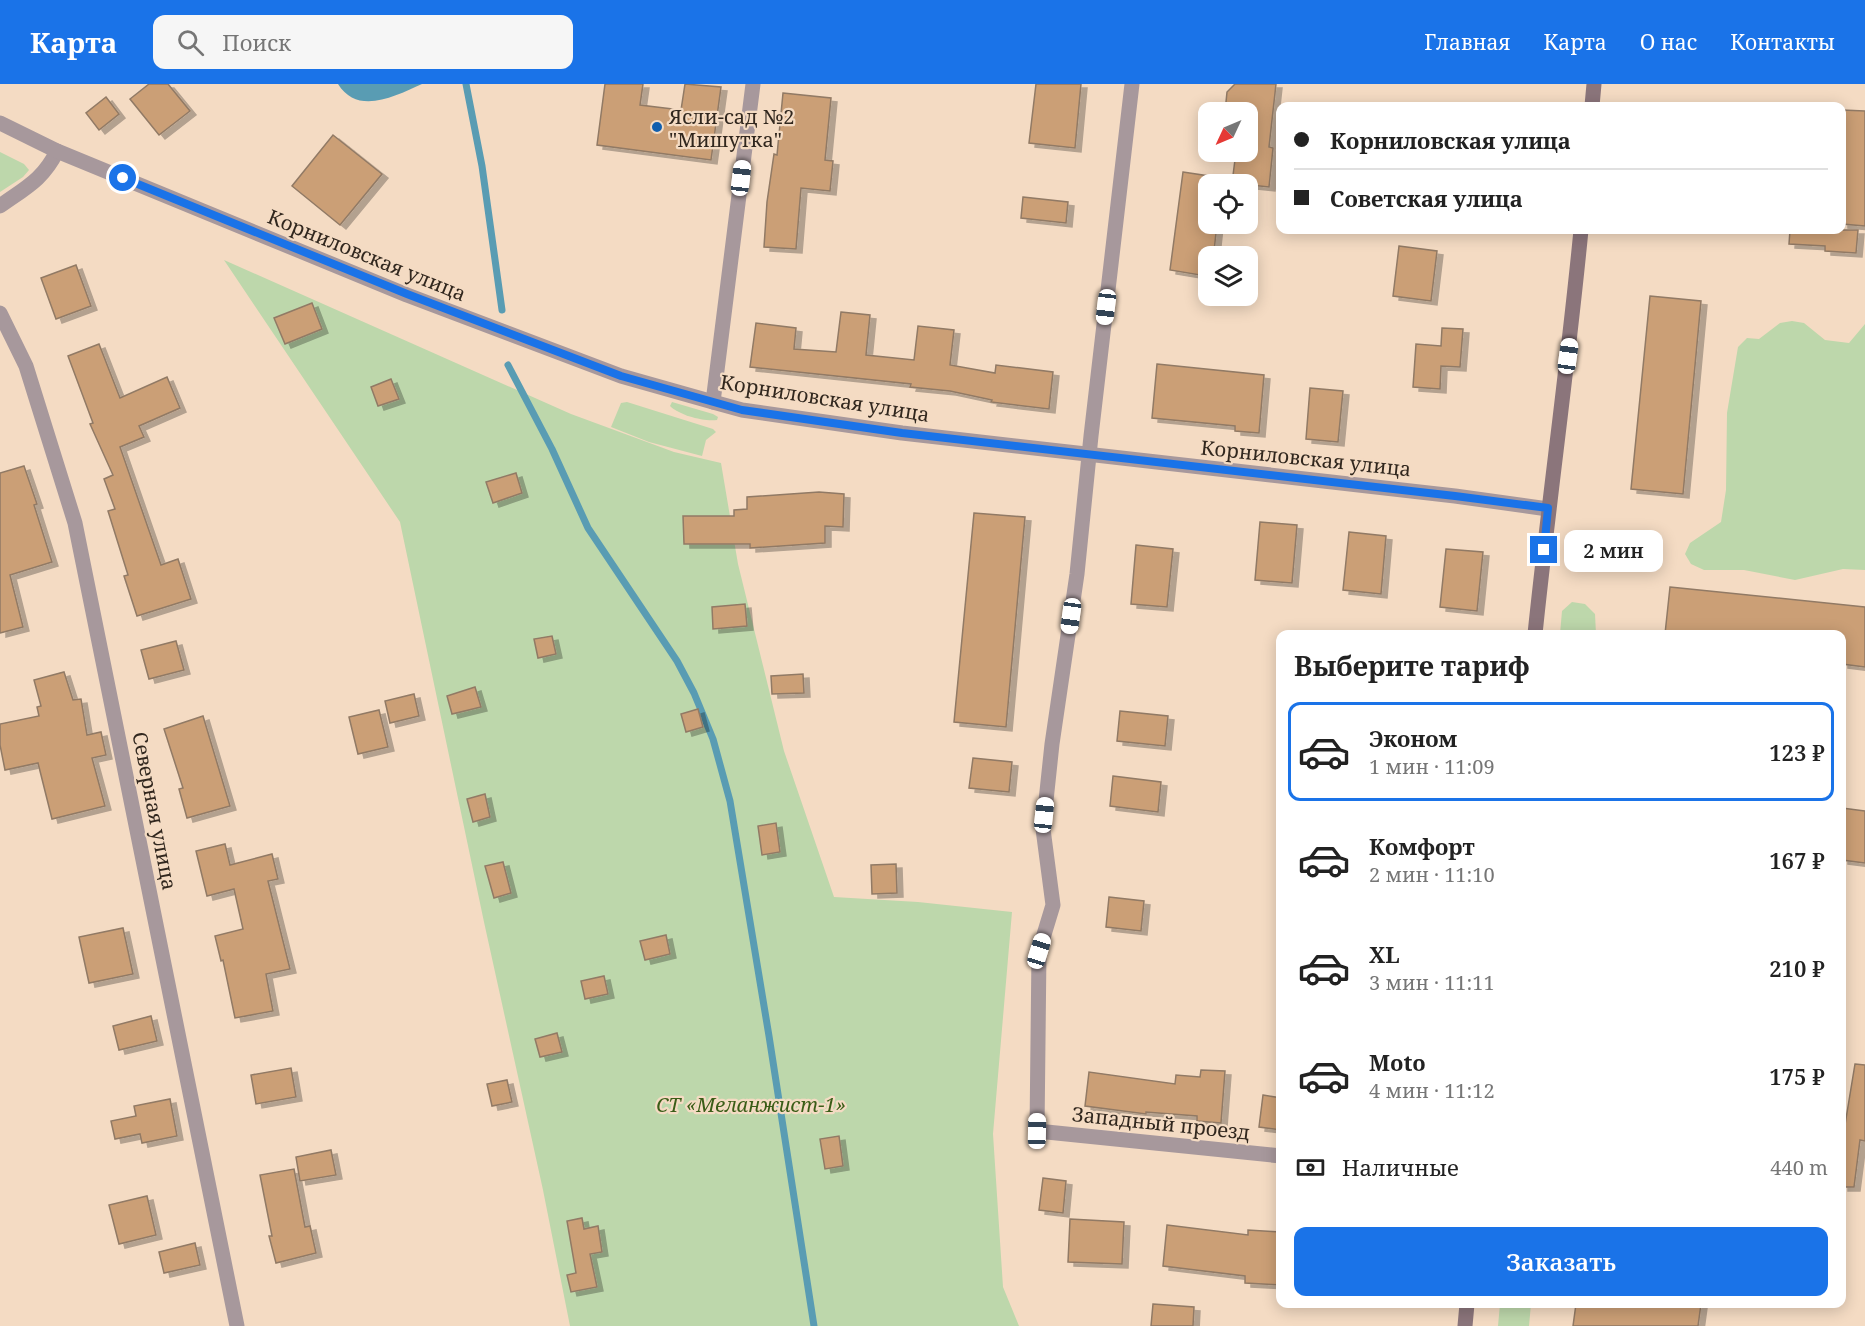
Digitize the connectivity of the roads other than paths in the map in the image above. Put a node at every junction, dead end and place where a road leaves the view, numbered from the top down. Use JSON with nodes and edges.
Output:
{"nodes":[{"id":1,"x":753,"y":84,"type":"edge"},
{"id":2,"x":1132,"y":84,"type":"edge"},
{"id":3,"x":1594,"y":84,"type":"edge"},
{"id":4,"x":1592,"y":102,"type":"edge"},
{"id":5,"x":0,"y":123,"type":"edge"},
{"id":6,"x":57,"y":151,"type":"junction"},
{"id":7,"x":0,"y":206,"type":"edge"},
{"id":8,"x":1581,"y":234,"type":"edge"},
{"id":9,"x":0,"y":313,"type":"edge"},
{"id":10,"x":713,"y":402,"type":"junction"},
{"id":11,"x":1089,"y":456,"type":"junction"},
{"id":12,"x":1548,"y":508,"type":"junction"},
{"id":13,"x":1535,"y":630,"type":"edge"},
{"id":14,"x":1276,"y":1155,"type":"edge"},
{"id":15,"x":1467,"y":1308,"type":"edge"},
{"id":16,"x":237,"y":1326,"type":"edge"},
{"id":17,"x":1465,"y":1326,"type":"edge"}],
"edges":[{"from":1,"to":10,"type":"street"},
{"from":2,"to":11,"type":"street"},
{"from":3,"to":4,"type":"main road"},
{"from":5,"to":6,"type":"street","name":"Корниловская улица"},
{"from":6,"to":7,"type":"street"},
{"from":6,"to":10,"type":"street","name":"Корниловская улица"},
{"from":8,"to":12,"type":"main road"},
{"from":9,"to":16,"type":"street","name":"Северная улица"},
{"from":10,"to":11,"type":"street","name":"Корниловская улица"},
{"from":11,"to":12,"type":"street","name":"Корниловская улица"},
{"from":11,"to":14,"type":"street","name":"Западный проезд"},
{"from":12,"to":13,"type":"main road"},
{"from":15,"to":17,"type":"main road"}]}
